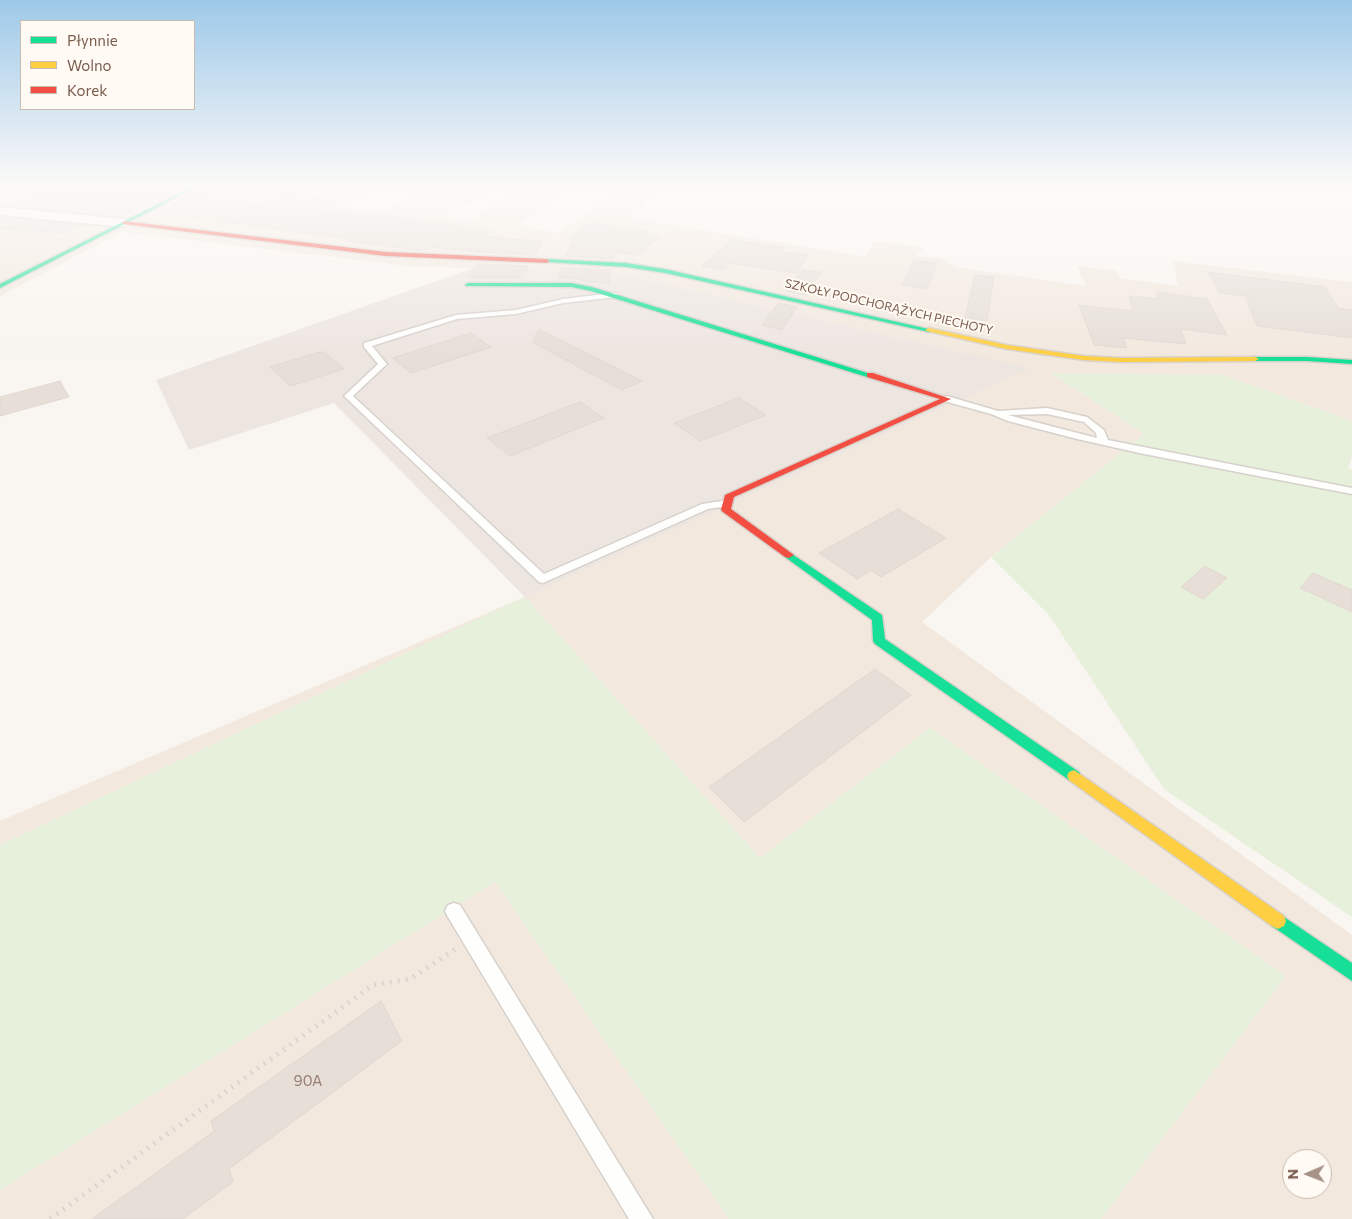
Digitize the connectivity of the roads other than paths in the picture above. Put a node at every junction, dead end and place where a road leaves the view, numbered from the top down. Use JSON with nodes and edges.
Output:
{"nodes":[{"id":1,"x":83,"y":244,"type":"edge"},
{"id":2,"x":301,"y":244,"type":"edge"},
{"id":3,"x":468,"y":285,"type":"dead end"},
{"id":4,"x":0,"y":286,"type":"edge"},
{"id":5,"x":614,"y":295,"type":"junction"},
{"id":6,"x":1352,"y":362,"type":"edge"},
{"id":7,"x":947,"y":399,"type":"junction"},
{"id":8,"x":994,"y":412,"type":"junction"},
{"id":9,"x":1103,"y":442,"type":"junction"},
{"id":10,"x":1352,"y":491,"type":"edge"},
{"id":11,"x":728,"y":503,"type":"junction"},
{"id":12,"x":454,"y":911,"type":"dead end"},
{"id":13,"x":1352,"y":973,"type":"edge"},
{"id":14,"x":642,"y":1219,"type":"edge"}],
"edges":[{"from":1,"to":4,"type":"street"},
{"from":2,"to":6,"type":"street","name":"SZKOŁY PODCHORĄŻYCH PIECHOTY"},
{"from":3,"to":5,"type":"street"},
{"from":5,"to":7,"type":"street"},
{"from":5,"to":11,"type":"lane"},
{"from":7,"to":8,"type":"lane"},
{"from":7,"to":11,"type":"street"},
{"from":8,"to":9,"type":"lane"},
{"from":8,"to":9,"type":"lane"},
{"from":9,"to":10,"type":"lane"},
{"from":11,"to":13,"type":"street"},
{"from":12,"to":14,"type":"lane"}]}
